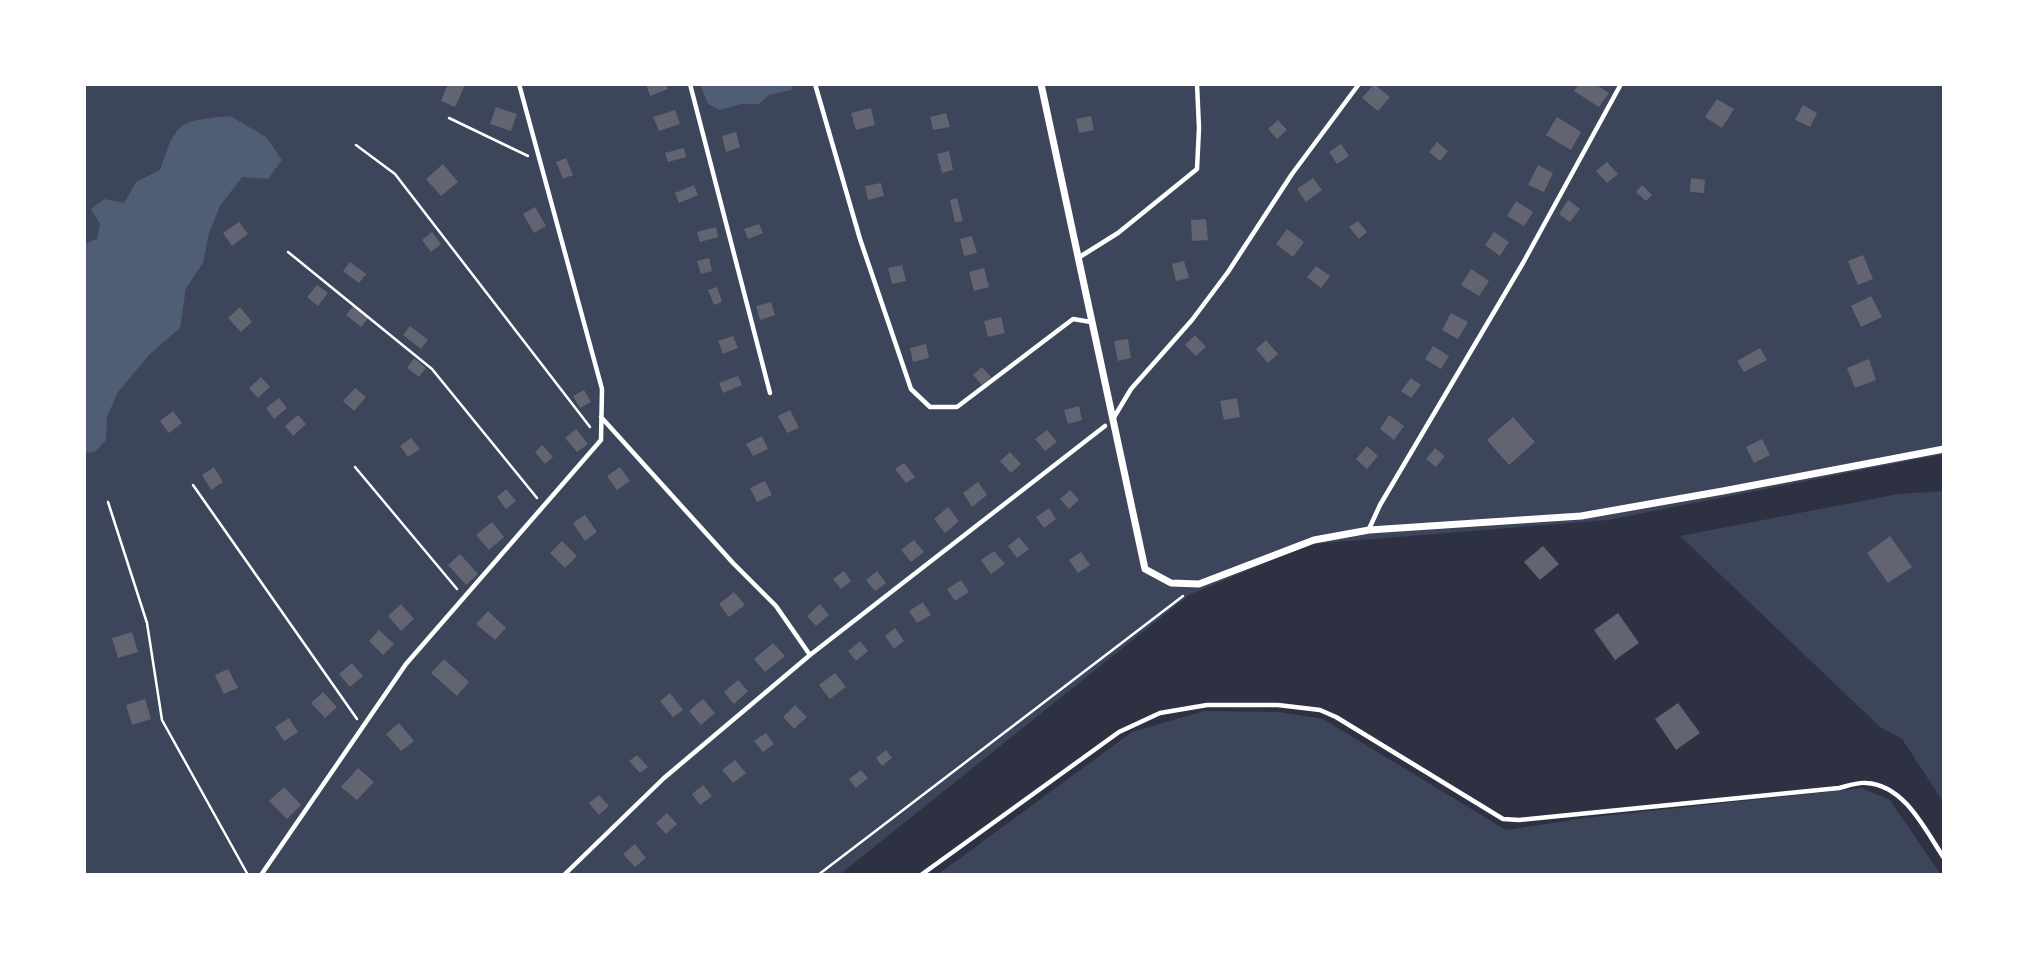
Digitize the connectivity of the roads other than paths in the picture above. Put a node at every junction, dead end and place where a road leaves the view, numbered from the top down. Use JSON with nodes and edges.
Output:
{"nodes":[{"id":1,"x":519,"y":84,"type":"edge"},
{"id":2,"x":690,"y":84,"type":"edge"},
{"id":3,"x":815,"y":84,"type":"edge"},
{"id":4,"x":1041,"y":84,"type":"edge"},
{"id":5,"x":1197,"y":84,"type":"edge"},
{"id":6,"x":1359,"y":84,"type":"edge"},
{"id":7,"x":1621,"y":84,"type":"edge"},
{"id":8,"x":1077,"y":258,"type":"junction"},
{"id":9,"x":1091,"y":322,"type":"junction"},
{"id":10,"x":769,"y":393,"type":"dead end"},
{"id":11,"x":601,"y":417,"type":"junction"},
{"id":12,"x":1113,"y":420,"type":"junction"},
{"id":13,"x":1105,"y":426,"type":"dead end"},
{"id":14,"x":1944,"y":449,"type":"edge"},
{"id":15,"x":1369,"y":530,"type":"junction"},
{"id":16,"x":810,"y":655,"type":"junction"},
{"id":17,"x":1944,"y":858,"type":"edge"},
{"id":18,"x":261,"y":875,"type":"edge"},
{"id":19,"x":564,"y":875,"type":"edge"},
{"id":20,"x":921,"y":875,"type":"edge"}],
"edges":[{"from":1,"to":11,"type":"lane"},
{"from":2,"to":10,"type":"lane"},
{"from":3,"to":9,"type":"lane"},
{"from":4,"to":8,"type":"street"},
{"from":5,"to":8,"type":"lane"},
{"from":6,"to":12,"type":"lane"},
{"from":7,"to":15,"type":"lane"},
{"from":8,"to":9,"type":"street"},
{"from":9,"to":12,"type":"street"},
{"from":11,"to":16,"type":"lane"},
{"from":11,"to":18,"type":"lane"},
{"from":12,"to":15,"type":"street"},
{"from":13,"to":16,"type":"lane"},
{"from":14,"to":15,"type":"street"},
{"from":16,"to":19,"type":"lane"},
{"from":17,"to":20,"type":"lane"}]}
